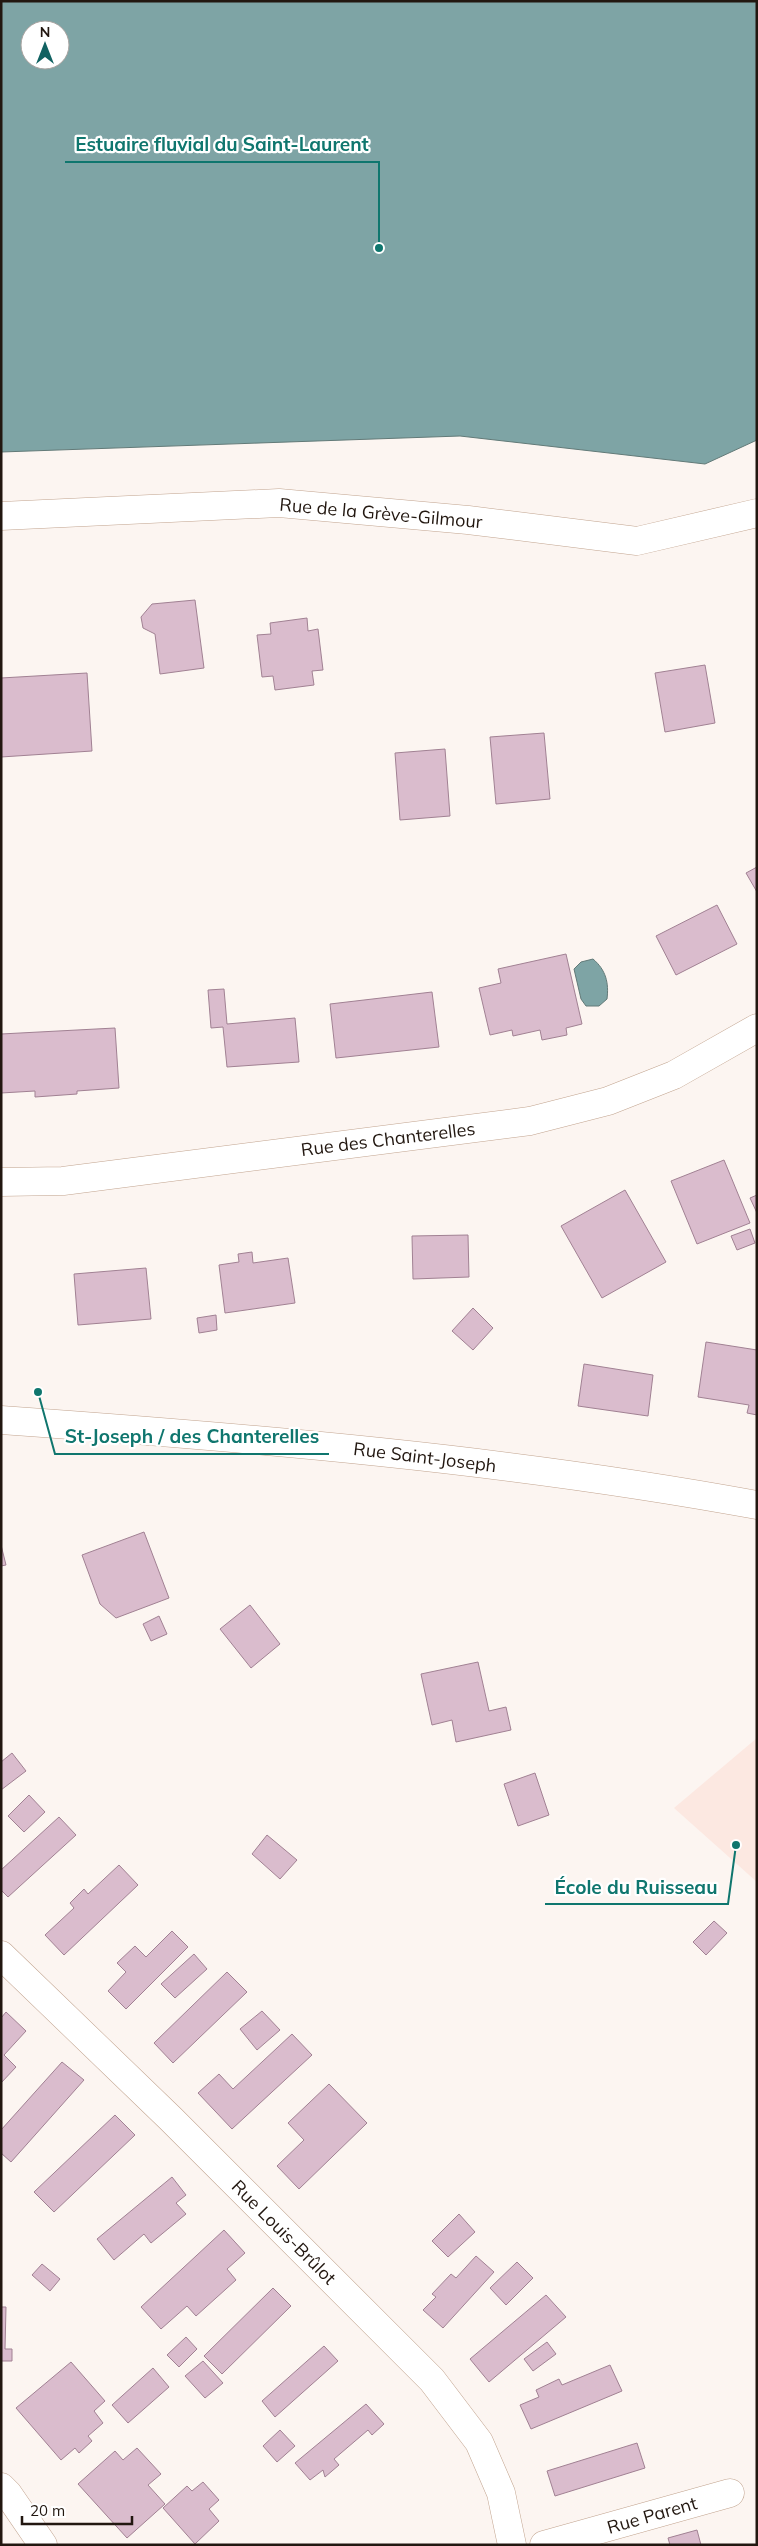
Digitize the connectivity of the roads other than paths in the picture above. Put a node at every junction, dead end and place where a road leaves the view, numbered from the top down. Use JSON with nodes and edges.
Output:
{"nodes":[{"id":1,"x":757,"y":513,"type":"edge"},
{"id":2,"x":1,"y":516,"type":"edge"},
{"id":3,"x":757,"y":1028,"type":"edge"},
{"id":4,"x":1,"y":1182,"type":"edge"},
{"id":5,"x":1,"y":1420,"type":"edge"},
{"id":6,"x":757,"y":1505,"type":"edge"},
{"id":7,"x":1,"y":1955,"type":"edge"},
{"id":8,"x":1,"y":2488,"type":"edge"},
{"id":9,"x":730,"y":2493,"type":"dead end"},
{"id":10,"x":43,"y":2545,"type":"edge"},
{"id":11,"x":512,"y":2545,"type":"edge"},
{"id":12,"x":544,"y":2545,"type":"edge"}],
"edges":[{"from":1,"to":2,"type":"street","name":"Rue de la Grève-Gilmour"},
{"from":3,"to":4,"type":"street","name":"Rue des Chanterelles"},
{"from":5,"to":6,"type":"street","name":"Rue Saint-Joseph"},
{"from":7,"to":11,"type":"street","name":"Rue Louis-Brûlot"},
{"from":8,"to":10,"type":"street"},
{"from":9,"to":12,"type":"street","name":"Rue Parent"}]}
